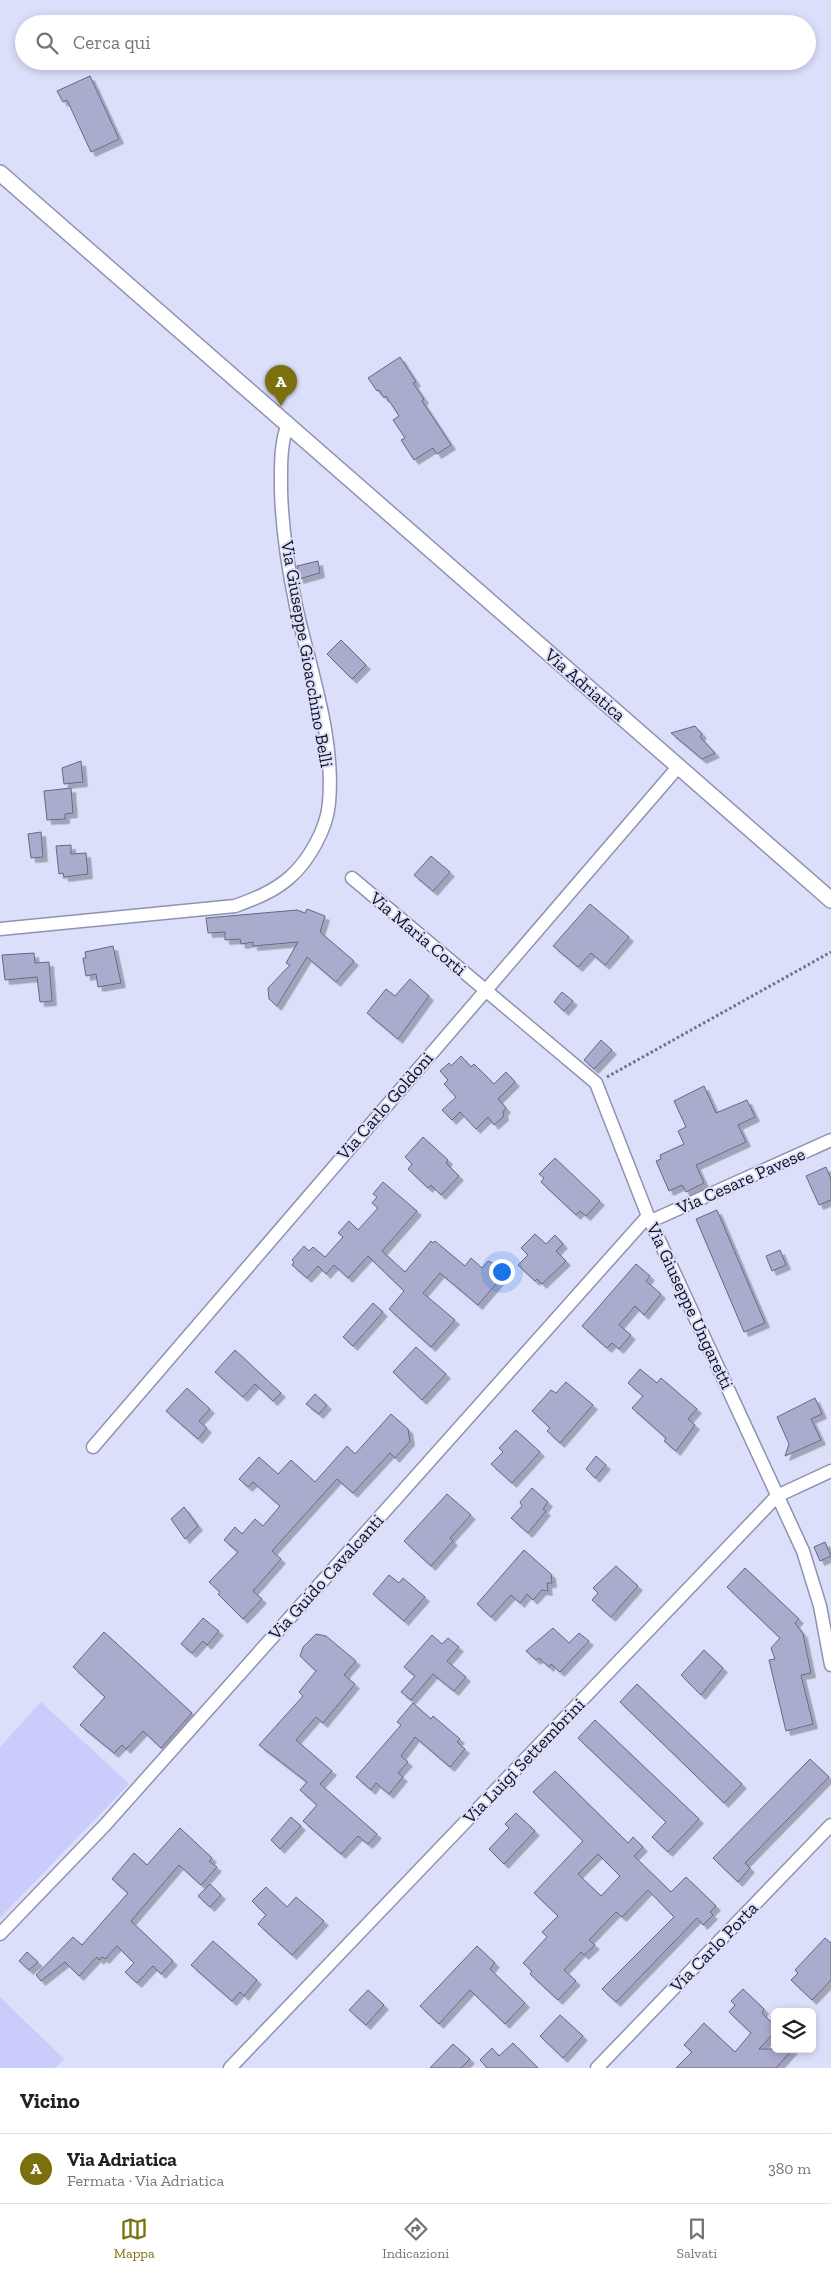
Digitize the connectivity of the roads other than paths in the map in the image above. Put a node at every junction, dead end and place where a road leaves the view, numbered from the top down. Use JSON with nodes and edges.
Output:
{"nodes":[{"id":1,"x":0,"y":173,"type":"edge"},
{"id":2,"x":288,"y":423,"type":"junction"},
{"id":3,"x":678,"y":767,"type":"junction"},
{"id":4,"x":352,"y":878,"type":"dead end"},
{"id":5,"x":811,"y":883,"type":"junction"},
{"id":6,"x":831,"y":891,"type":"edge"},
{"id":7,"x":831,"y":900,"type":"edge"},
{"id":8,"x":0,"y":929,"type":"edge"},
{"id":9,"x":485,"y":990,"type":"junction"},
{"id":10,"x":831,"y":1140,"type":"edge"},
{"id":11,"x":649,"y":1218,"type":"junction"},
{"id":12,"x":93,"y":1447,"type":"dead end"},
{"id":13,"x":831,"y":1471,"type":"edge"},
{"id":14,"x":777,"y":1496,"type":"junction"},
{"id":15,"x":829,"y":1645,"type":"edge"},
{"id":16,"x":831,"y":1665,"type":"edge"},
{"id":17,"x":831,"y":1825,"type":"edge"},
{"id":18,"x":0,"y":1934,"type":"edge"},
{"id":19,"x":230,"y":2068,"type":"edge"},
{"id":20,"x":597,"y":2068,"type":"edge"}],
"edges":[{"from":1,"to":2,"type":"street","name":"Via Adriatica"},
{"from":2,"to":3,"type":"street","name":"Via Adriatica"},
{"from":2,"to":8,"type":"street","name":"Via Giuseppe Gioacchino Belli"},
{"from":3,"to":5,"type":"street","name":"Via Adriatica"},
{"from":3,"to":9,"type":"street","name":"Via Carlo Goldoni"},
{"from":4,"to":9,"type":"street","name":"Via Maria Corti"},
{"from":5,"to":6,"type":"street"},
{"from":5,"to":7,"type":"street","name":"Via Adriatica"},
{"from":9,"to":11,"type":"street","name":"Via Giuseppe Ungaretti"},
{"from":9,"to":12,"type":"street","name":"Via Carlo Goldoni"},
{"from":10,"to":11,"type":"street","name":"Via Cesare Pavese"},
{"from":11,"to":14,"type":"street","name":"Via Giuseppe Ungaretti"},
{"from":11,"to":18,"type":"street","name":"Via Guido Cavalcanti"},
{"from":13,"to":14,"type":"street","name":"Via Luigi Settembrini"},
{"from":14,"to":15,"type":"street","name":"Via Giuseppe Ungaretti"},
{"from":14,"to":19,"type":"street","name":"Via Luigi Settembrini"},
{"from":15,"to":16,"type":"street","name":"Via Giuseppe Ungaretti"},
{"from":17,"to":20,"type":"street","name":"Via Carlo Porta"}]}
